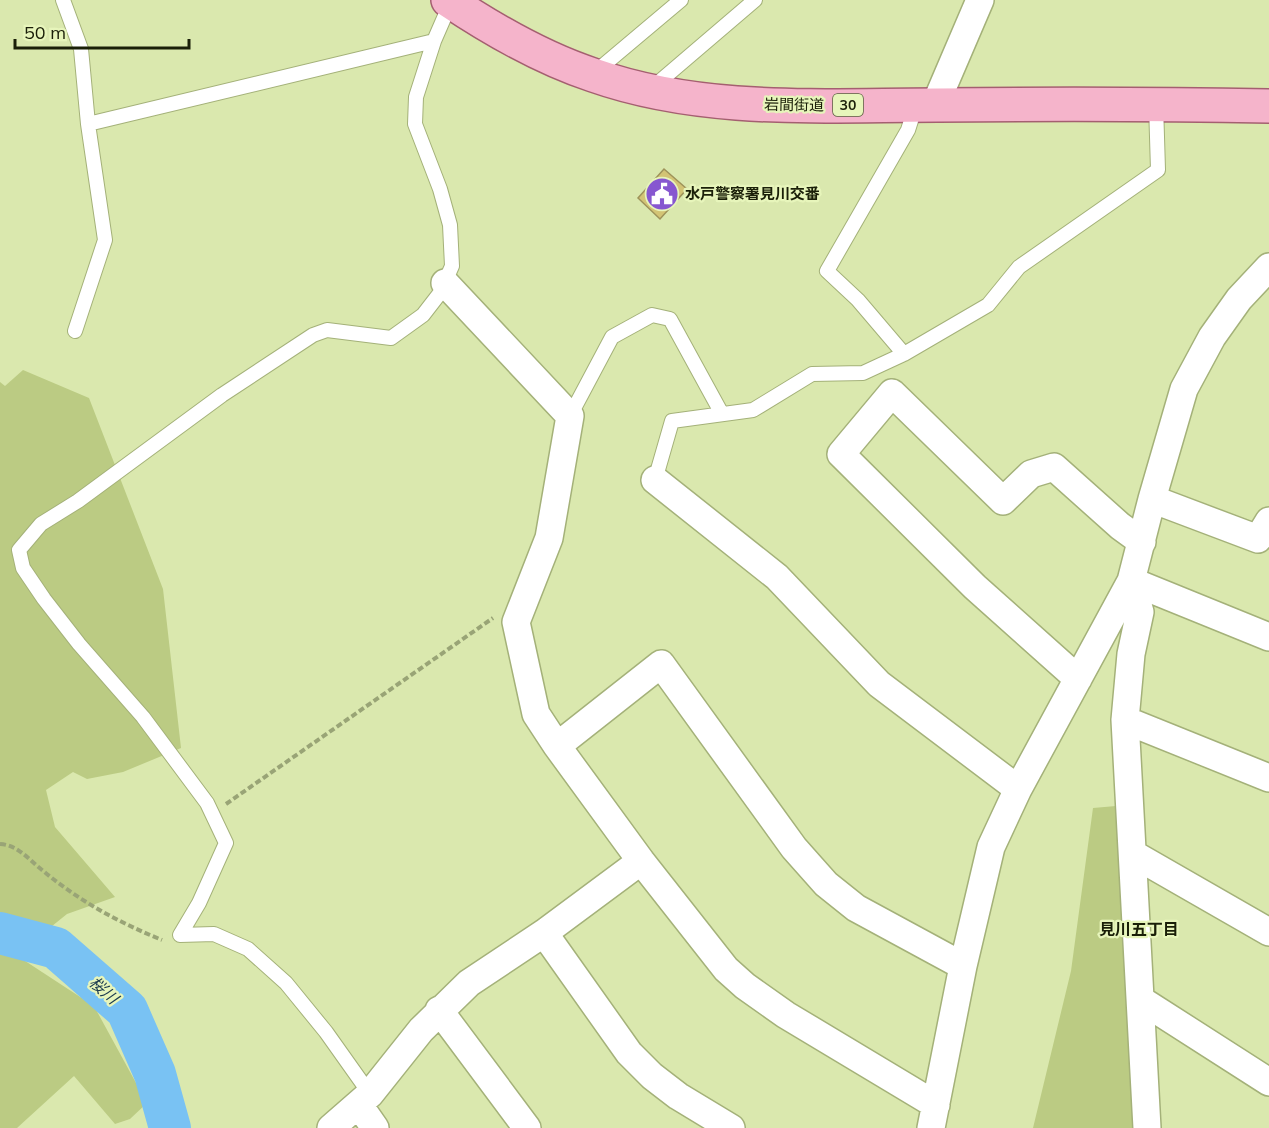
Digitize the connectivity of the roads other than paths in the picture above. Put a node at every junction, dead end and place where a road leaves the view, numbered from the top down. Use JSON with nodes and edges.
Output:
{"nodes":[{"id":1,"x":63,"y":0,"type":"edge"},
{"id":2,"x":681,"y":0,"type":"edge"},
{"id":3,"x":755,"y":0,"type":"edge"},
{"id":4,"x":980,"y":0,"type":"edge"},
{"id":5,"x":450,"y":1,"type":"edge"},
{"id":6,"x":434,"y":40,"type":"junction"},
{"id":7,"x":592,"y":75,"type":"junction"},
{"id":8,"x":648,"y":91,"type":"junction"},
{"id":9,"x":1156,"y":104,"type":"junction"},
{"id":10,"x":925,"y":105,"type":"junction"},
{"id":11,"x":1269,"y":106,"type":"edge"},
{"id":12,"x":88,"y":124,"type":"junction"},
{"id":13,"x":1269,"y":267,"type":"edge"},
{"id":14,"x":445,"y":283,"type":"junction"},
{"id":15,"x":75,"y":331,"type":"dead end"},
{"id":16,"x":904,"y":354,"type":"junction"},
{"id":17,"x":722,"y":414,"type":"junction"},
{"id":18,"x":570,"y":416,"type":"junction"},
{"id":19,"x":655,"y":480,"type":"joint"},
{"id":20,"x":1152,"y":499,"type":"junction"},
{"id":21,"x":1269,"y":521,"type":"edge"},
{"id":22,"x":1142,"y":542,"type":"junction"},
{"id":23,"x":1131,"y":581,"type":"junction"},
{"id":24,"x":1269,"y":637,"type":"edge"},
{"id":25,"x":1078,"y":679,"type":"junction"},
{"id":26,"x":1125,"y":720,"type":"junction"},
{"id":27,"x":557,"y":746,"type":"junction"},
{"id":28,"x":1269,"y":778,"type":"edge"},
{"id":29,"x":1018,"y":789,"type":"junction"},
{"id":30,"x":1133,"y":854,"type":"junction"},
{"id":31,"x":641,"y":861,"type":"junction"},
{"id":32,"x":1269,"y":932,"type":"edge"},
{"id":33,"x":544,"y":933,"type":"junction"},
{"id":34,"x":963,"y":966,"type":"junction"},
{"id":35,"x":1141,"y":1000,"type":"junction"},
{"id":36,"x":439,"y":1010,"type":"junction"},
{"id":37,"x":1269,"y":1082,"type":"edge"},
{"id":38,"x":364,"y":1100,"type":"junction"},
{"id":39,"x":933,"y":1117,"type":"edge"},
{"id":40,"x":331,"y":1128,"type":"edge"},
{"id":41,"x":375,"y":1128,"type":"edge"},
{"id":42,"x":527,"y":1128,"type":"edge"},
{"id":43,"x":731,"y":1128,"type":"edge"},
{"id":44,"x":1147,"y":1128,"type":"edge"}],
"edges":[{"from":1,"to":12,"type":"lane"},
{"from":2,"to":7,"type":"lane"},
{"from":3,"to":8,"type":"lane"},
{"from":4,"to":10,"type":"street"},
{"from":5,"to":6,"type":"lane"},
{"from":5,"to":7,"type":"main road","name":"岩間街道","number":"30"},
{"from":6,"to":12,"type":"lane"},
{"from":6,"to":14,"type":"lane"},
{"from":7,"to":8,"type":"main road","name":"岩間街道","number":"30"},
{"from":8,"to":10,"type":"main road","name":"岩間街道","number":"30"},
{"from":9,"to":10,"type":"main road","name":"岩間街道","number":"30"},
{"from":9,"to":11,"type":"main road","name":"岩間街道","number":"30"},
{"from":9,"to":16,"type":"lane"},
{"from":10,"to":16,"type":"lane"},
{"from":12,"to":15,"type":"lane"},
{"from":13,"to":20,"type":"street"},
{"from":14,"to":18,"type":"street"},
{"from":14,"to":38,"type":"lane"},
{"from":16,"to":17,"type":"lane"},
{"from":17,"to":18,"type":"lane"},
{"from":17,"to":19,"type":"lane"},
{"from":18,"to":27,"type":"street"},
{"from":19,"to":29,"type":"street"},
{"from":20,"to":21,"type":"street"},
{"from":20,"to":22,"type":"street"},
{"from":22,"to":23,"type":"street"},
{"from":22,"to":25,"type":"street"},
{"from":23,"to":24,"type":"street"},
{"from":23,"to":25,"type":"street"},
{"from":23,"to":26,"type":"street"},
{"from":25,"to":29,"type":"street"},
{"from":26,"to":28,"type":"street"},
{"from":26,"to":30,"type":"street"},
{"from":27,"to":31,"type":"street"},
{"from":27,"to":34,"type":"street"},
{"from":29,"to":34,"type":"street"},
{"from":30,"to":32,"type":"street"},
{"from":30,"to":35,"type":"street"},
{"from":31,"to":33,"type":"street"},
{"from":31,"to":39,"type":"street"},
{"from":33,"to":36,"type":"street"},
{"from":33,"to":43,"type":"street"},
{"from":34,"to":39,"type":"street"},
{"from":35,"to":37,"type":"street"},
{"from":35,"to":44,"type":"street"},
{"from":36,"to":38,"type":"street"},
{"from":36,"to":42,"type":"street"},
{"from":38,"to":40,"type":"street"},
{"from":38,"to":41,"type":"street"}]}
